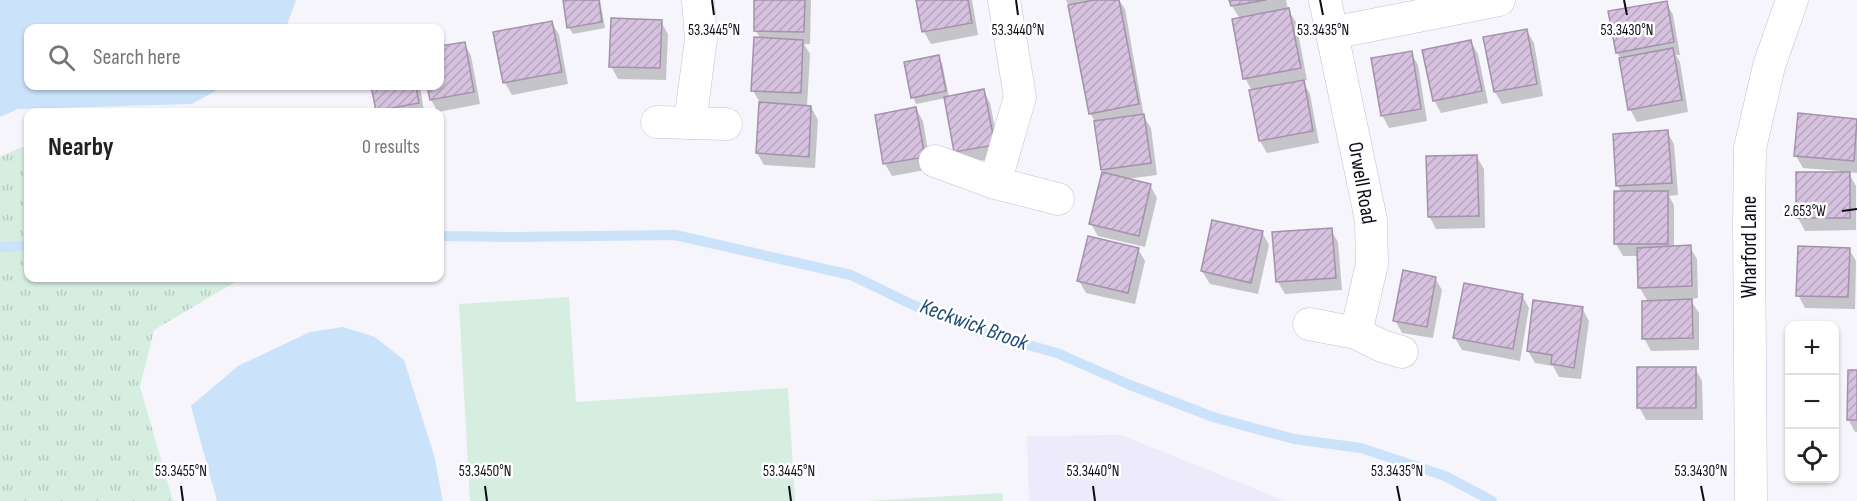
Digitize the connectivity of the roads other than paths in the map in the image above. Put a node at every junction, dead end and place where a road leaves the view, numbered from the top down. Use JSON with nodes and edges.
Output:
{"nodes":[{"id":1,"x":698,"y":0,"type":"edge"},
{"id":2,"x":1004,"y":0,"type":"edge"},
{"id":3,"x":1325,"y":0,"type":"edge"},
{"id":4,"x":1499,"y":0,"type":"edge"},
{"id":5,"x":1792,"y":0,"type":"edge"},
{"id":6,"x":1332,"y":33,"type":"junction"},
{"id":7,"x":657,"y":122,"type":"dead end"},
{"id":8,"x":690,"y":123,"type":"junction"},
{"id":9,"x":726,"y":124,"type":"dead end"},
{"id":10,"x":935,"y":161,"type":"dead end"},
{"id":11,"x":995,"y":183,"type":"junction"},
{"id":12,"x":1058,"y":199,"type":"dead end"},
{"id":13,"x":1309,"y":324,"type":"dead end"},
{"id":14,"x":1356,"y":333,"type":"junction"},
{"id":15,"x":1402,"y":352,"type":"dead end"},
{"id":16,"x":1751,"y":497,"type":"edge"}],
"edges":[{"from":1,"to":8,"type":"street"},
{"from":2,"to":11,"type":"street"},
{"from":3,"to":6,"type":"street","name":"Orwell Road"},
{"from":4,"to":6,"type":"street"},
{"from":5,"to":16,"type":"street","name":"Wharford Lane"},
{"from":6,"to":14,"type":"street","name":"Orwell Road"},
{"from":7,"to":8,"type":"street"},
{"from":8,"to":9,"type":"street"},
{"from":10,"to":11,"type":"street"},
{"from":11,"to":12,"type":"street"},
{"from":13,"to":14,"type":"street"},
{"from":14,"to":15,"type":"street"}]}
